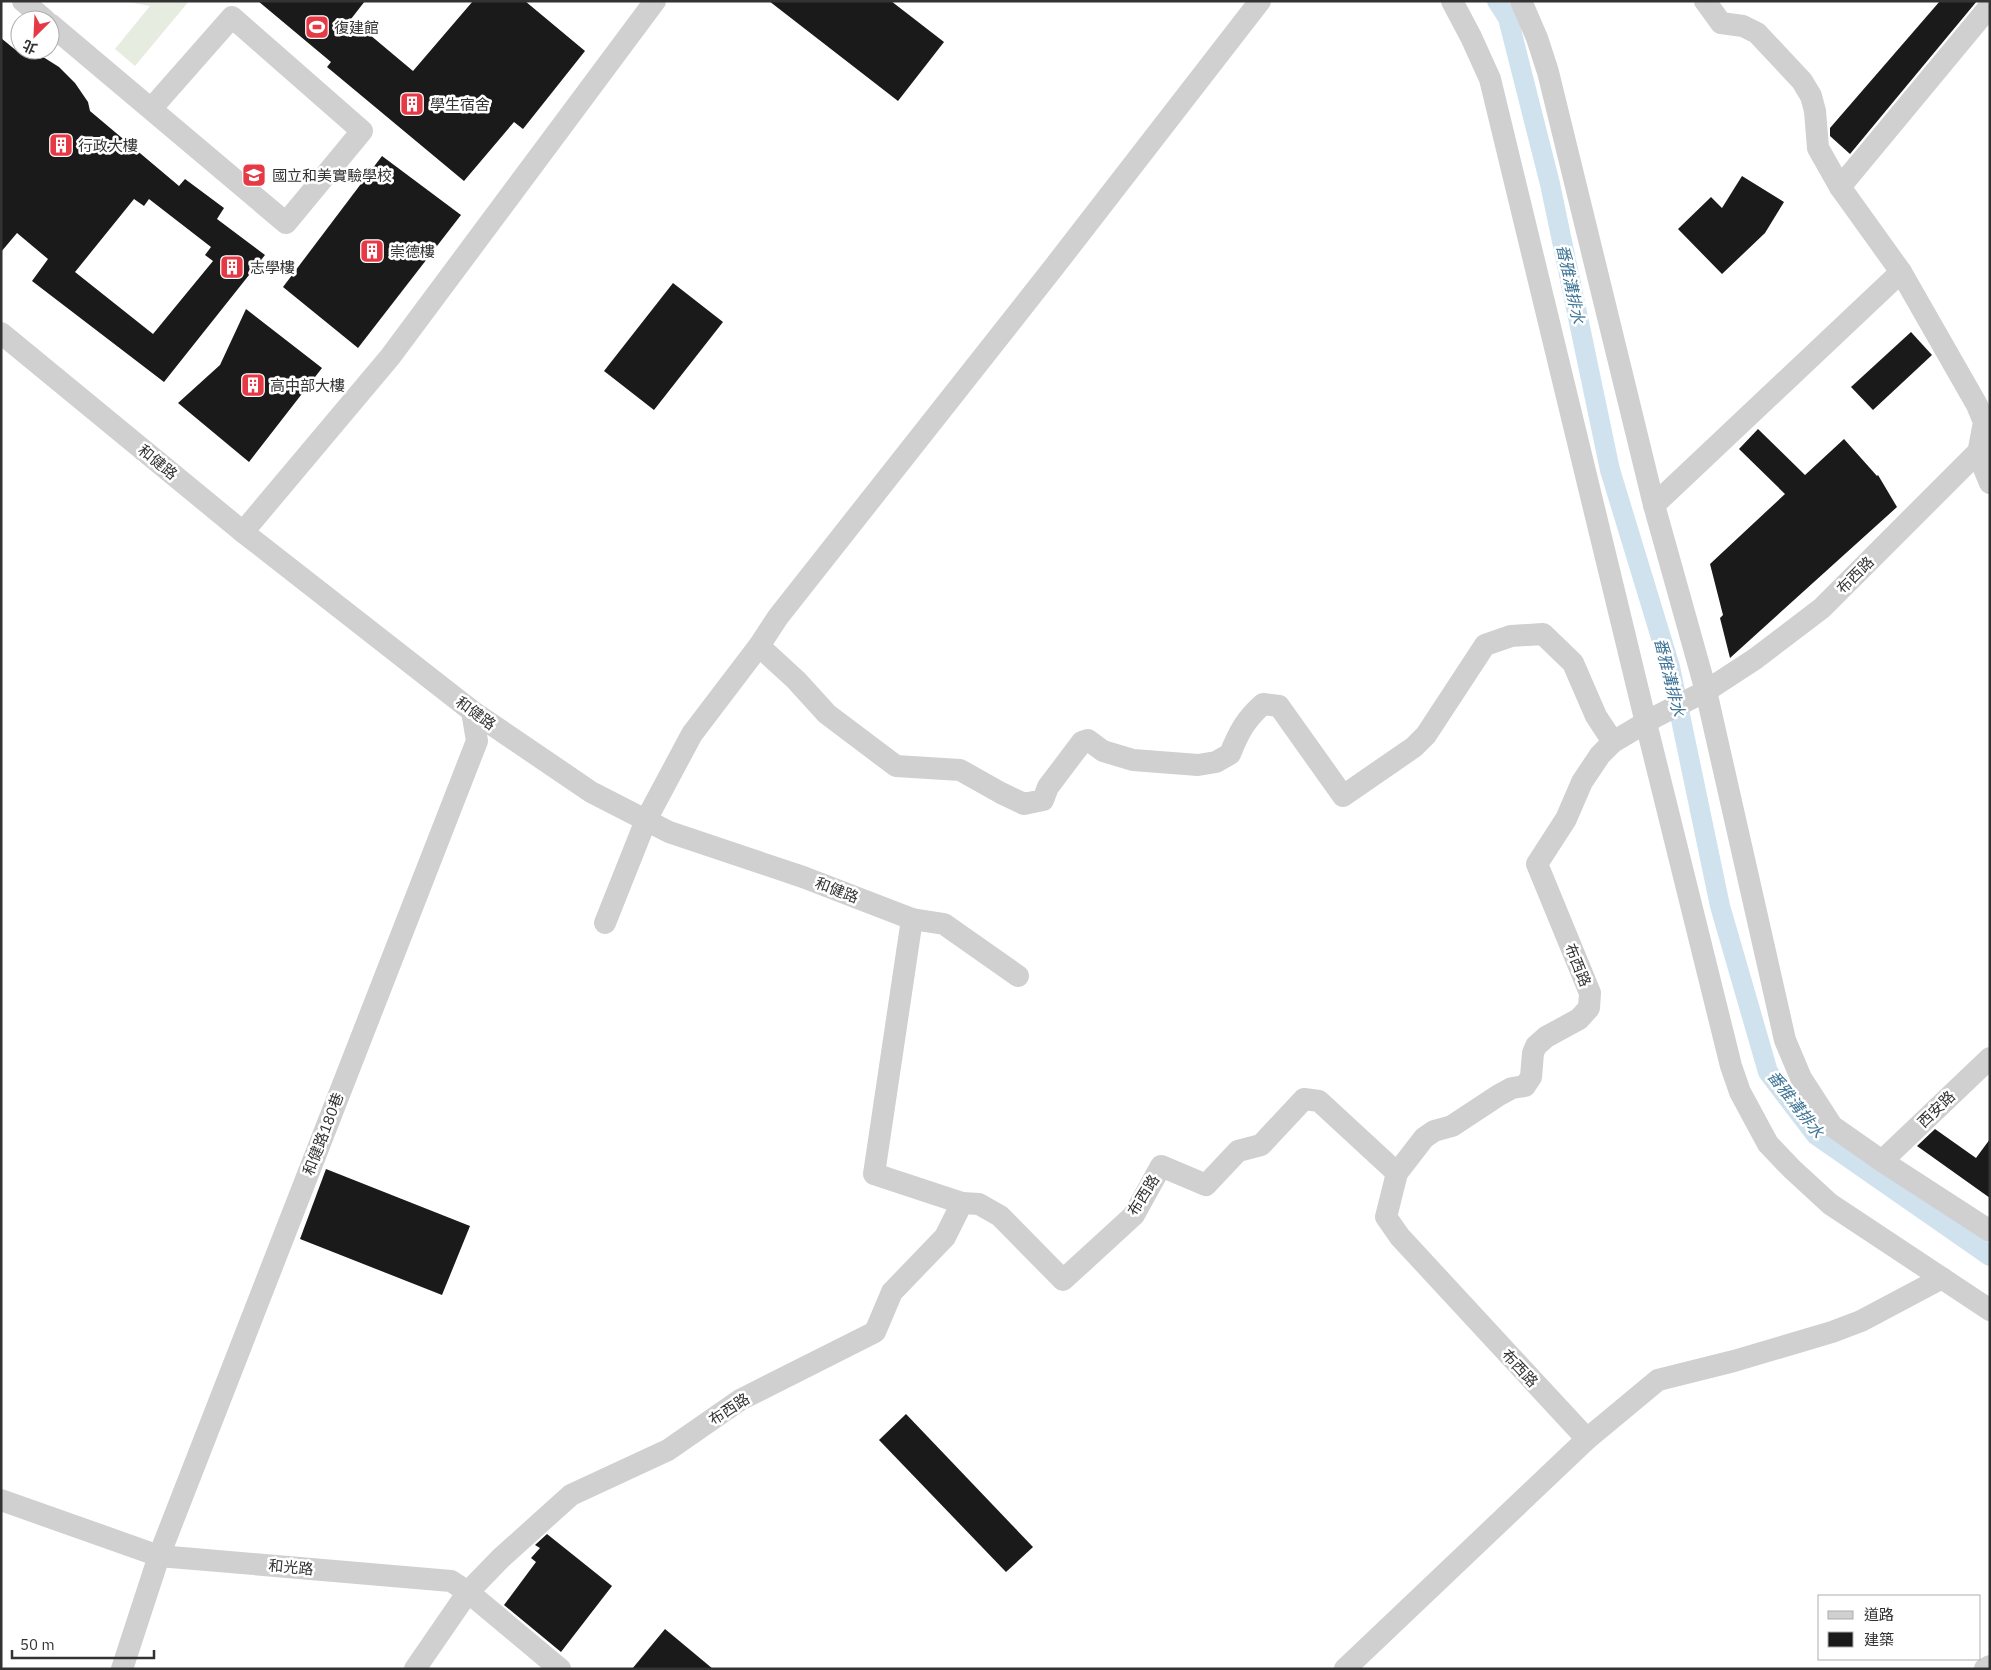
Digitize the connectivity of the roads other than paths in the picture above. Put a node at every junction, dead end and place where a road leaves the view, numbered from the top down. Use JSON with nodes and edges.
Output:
{"nodes":[{"id":1,"x":23,"y":1,"type":"edge"},
{"id":2,"x":655,"y":1,"type":"edge"},
{"id":3,"x":1260,"y":1,"type":"edge"},
{"id":4,"x":1452,"y":1,"type":"edge"},
{"id":5,"x":1520,"y":1,"type":"edge"},
{"id":6,"x":1705,"y":1,"type":"edge"},
{"id":7,"x":1990,"y":6,"type":"edge"},
{"id":8,"x":33,"y":10,"type":"edge"},
{"id":9,"x":60,"y":33,"type":"edge"},
{"id":10,"x":151,"y":110,"type":"junction"},
{"id":11,"x":1840,"y":187,"type":"junction"},
{"id":12,"x":1901,"y":272,"type":"junction"},
{"id":13,"x":1,"y":333,"type":"edge"},
{"id":14,"x":1984,"y":447,"type":"edge"},
{"id":15,"x":1990,"y":484,"type":"edge"},
{"id":16,"x":1654,"y":505,"type":"junction"},
{"id":17,"x":243,"y":532,"type":"junction"},
{"id":18,"x":759,"y":646,"type":"junction"},
{"id":19,"x":1699,"y":695,"type":"junction"},
{"id":20,"x":472,"y":711,"type":"junction"},
{"id":21,"x":1650,"y":720,"type":"junction"},
{"id":22,"x":1613,"y":742,"type":"junction"},
{"id":23,"x":646,"y":820,"type":"junction"},
{"id":24,"x":912,"y":920,"type":"junction"},
{"id":25,"x":604,"y":923,"type":"dead end"},
{"id":26,"x":1018,"y":976,"type":"dead end"},
{"id":27,"x":1990,"y":1058,"type":"edge"},
{"id":28,"x":1891,"y":1151,"type":"junction"},
{"id":29,"x":1397,"y":1173,"type":"junction"},
{"id":30,"x":962,"y":1203,"type":"junction"},
{"id":31,"x":1990,"y":1231,"type":"edge"},
{"id":32,"x":1942,"y":1278,"type":"junction"},
{"id":33,"x":1990,"y":1310,"type":"edge"},
{"id":34,"x":1586,"y":1439,"type":"junction"},
{"id":35,"x":1,"y":1500,"type":"edge"},
{"id":36,"x":159,"y":1556,"type":"junction"},
{"id":37,"x":468,"y":1592,"type":"junction"},
{"id":38,"x":1990,"y":1666,"type":"edge"},
{"id":39,"x":122,"y":1669,"type":"edge"},
{"id":40,"x":415,"y":1669,"type":"edge"},
{"id":41,"x":560,"y":1669,"type":"edge"},
{"id":42,"x":1345,"y":1669,"type":"edge"},
{"id":43,"x":1985,"y":1669,"type":"edge"}],
"edges":[{"from":1,"to":8,"type":"street"},
{"from":2,"to":17,"type":"street"},
{"from":3,"to":18,"type":"street"},
{"from":4,"to":21,"type":"street"},
{"from":5,"to":16,"type":"street"},
{"from":6,"to":11,"type":"street"},
{"from":7,"to":11,"type":"street"},
{"from":9,"to":10,"type":"street"},
{"from":10,"to":10,"type":"street"},
{"from":11,"to":12,"type":"street"},
{"from":12,"to":14,"type":"street"},
{"from":12,"to":16,"type":"street"},
{"from":13,"to":17,"type":"street","name":"和健路"},
{"from":14,"to":15,"type":"street"},
{"from":14,"to":19,"type":"street","name":"布西路"},
{"from":16,"to":19,"type":"street"},
{"from":17,"to":20,"type":"street","name":"和健路"},
{"from":18,"to":22,"type":"street"},
{"from":18,"to":23,"type":"street"},
{"from":19,"to":21,"type":"street","name":"布西路"},
{"from":19,"to":28,"type":"street"},
{"from":20,"to":23,"type":"street","name":"和健路"},
{"from":20,"to":36,"type":"street","name":"和健路180巷"},
{"from":21,"to":22,"type":"street","name":"布西路"},
{"from":21,"to":32,"type":"street"},
{"from":22,"to":29,"type":"street","name":"布西路"},
{"from":23,"to":24,"type":"street","name":"和健路"},
{"from":23,"to":25,"type":"street"},
{"from":24,"to":26,"type":"street","name":"和健路"},
{"from":24,"to":30,"type":"street","name":"布西路"},
{"from":27,"to":28,"type":"street","name":"西安路"},
{"from":28,"to":31,"type":"street"},
{"from":29,"to":30,"type":"street","name":"布西路"},
{"from":29,"to":34,"type":"street","name":"布西路"},
{"from":30,"to":37,"type":"street","name":"布西路"},
{"from":32,"to":33,"type":"street"},
{"from":32,"to":34,"type":"street"},
{"from":34,"to":42,"type":"street"},
{"from":35,"to":36,"type":"street","name":"和光路"},
{"from":36,"to":37,"type":"street","name":"和光路"},
{"from":36,"to":39,"type":"street","name":"和健路180巷"},
{"from":37,"to":40,"type":"street","name":"布西路"},
{"from":37,"to":41,"type":"street","name":"和光路"},
{"from":38,"to":43,"type":"street"}]}
